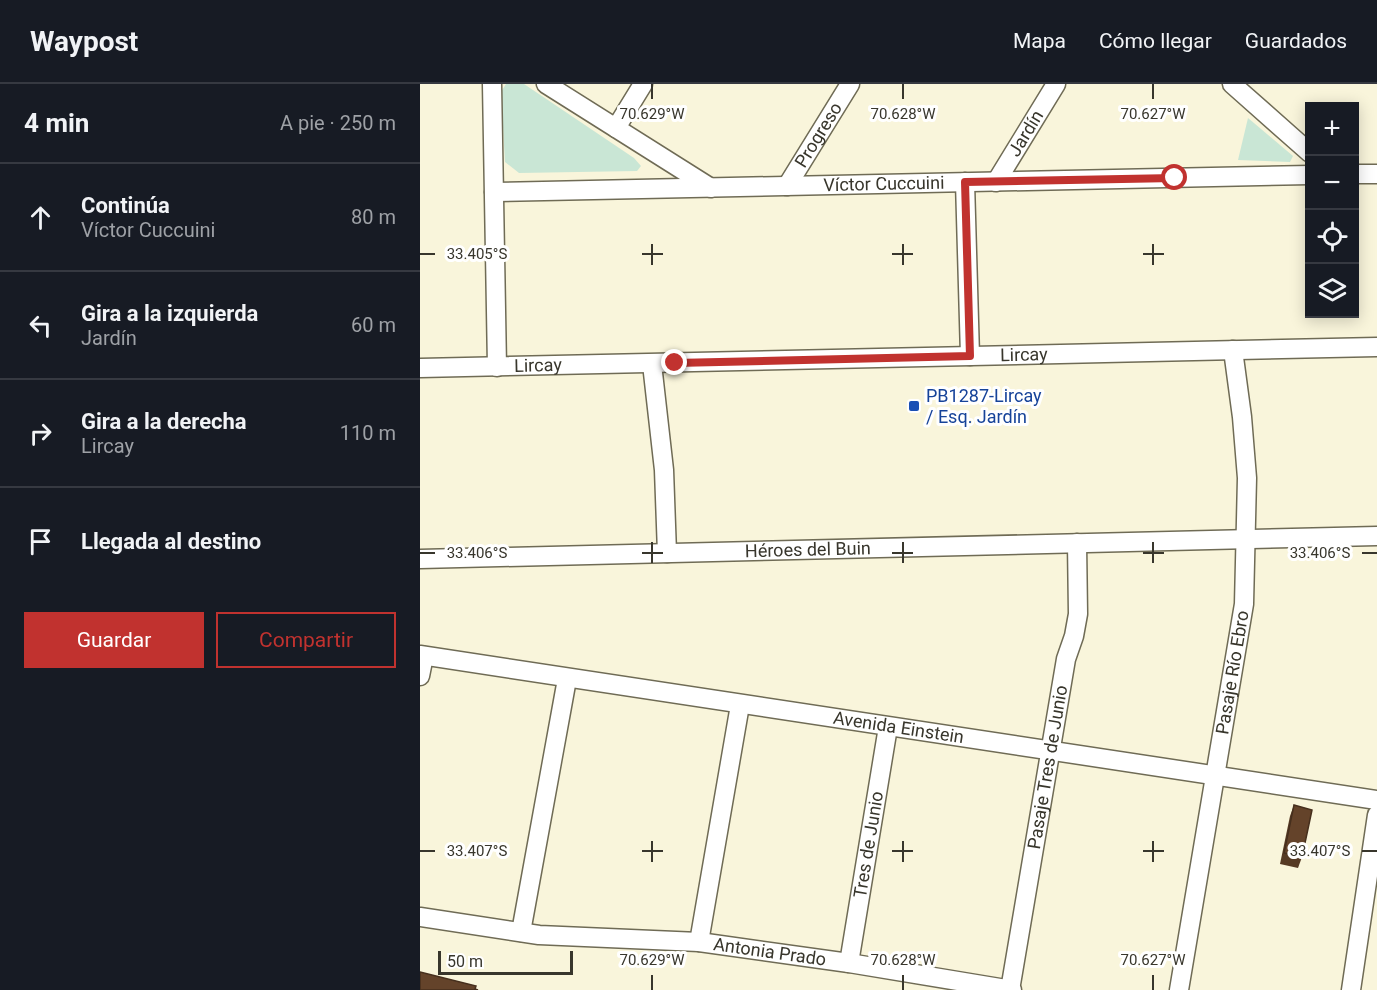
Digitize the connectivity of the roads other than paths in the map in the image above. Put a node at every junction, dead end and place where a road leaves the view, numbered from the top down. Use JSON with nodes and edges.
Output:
{"nodes":[{"id":1,"x":492,"y":84,"type":"edge"},
{"id":2,"x":546,"y":84,"type":"edge"},
{"id":3,"x":643,"y":84,"type":"edge"},
{"id":4,"x":850,"y":84,"type":"edge"},
{"id":5,"x":1056,"y":84,"type":"edge"},
{"id":6,"x":1232,"y":84,"type":"edge"},
{"id":7,"x":616,"y":128,"type":"junction"},
{"id":8,"x":1305,"y":149,"type":"edge"},
{"id":9,"x":1359,"y":174,"type":"edge"},
{"id":10,"x":1377,"y":174,"type":"edge"},
{"id":11,"x":1305,"y":175,"type":"edge"},
{"id":12,"x":965,"y":182,"type":"junction"},
{"id":13,"x":996,"y":182,"type":"junction"},
{"id":14,"x":787,"y":186,"type":"junction"},
{"id":15,"x":711,"y":188,"type":"junction"},
{"id":16,"x":494,"y":192,"type":"junction"},
{"id":17,"x":1377,"y":347,"type":"edge"},
{"id":18,"x":1233,"y":350,"type":"junction"},
{"id":19,"x":970,"y":356,"type":"junction"},
{"id":20,"x":652,"y":364,"type":"junction"},
{"id":21,"x":497,"y":367,"type":"junction"},
{"id":22,"x":420,"y":368,"type":"edge"},
{"id":23,"x":1377,"y":536,"type":"edge"},
{"id":24,"x":1247,"y":539,"type":"junction"},
{"id":25,"x":1077,"y":543,"type":"junction"},
{"id":26,"x":667,"y":553,"type":"junction"},
{"id":27,"x":420,"y":559,"type":"edge"},
{"id":28,"x":422,"y":656,"type":"edge"},
{"id":29,"x":420,"y":676,"type":"edge"},
{"id":30,"x":567,"y":679,"type":"junction"},
{"id":31,"x":740,"y":705,"type":"junction"},
{"id":32,"x":888,"y":727,"type":"junction"},
{"id":33,"x":1050,"y":752,"type":"junction"},
{"id":34,"x":1215,"y":777,"type":"junction"},
{"id":35,"x":1377,"y":800,"type":"edge"},
{"id":36,"x":1377,"y":815,"type":"edge"},
{"id":37,"x":420,"y":916,"type":"edge"},
{"id":38,"x":521,"y":932,"type":"junction"},
{"id":39,"x":699,"y":942,"type":"junction"},
{"id":40,"x":849,"y":963,"type":"junction"},
{"id":41,"x":1011,"y":990,"type":"edge"},
{"id":42,"x":1179,"y":990,"type":"edge"},
{"id":43,"x":1351,"y":990,"type":"edge"}],
"edges":[{"from":1,"to":16,"type":"street"},
{"from":2,"to":7,"type":"street"},
{"from":3,"to":7,"type":"street"},
{"from":4,"to":14,"type":"street","name":"Progreso"},
{"from":5,"to":13,"type":"street","name":"Jardín"},
{"from":6,"to":8,"type":"street"},
{"from":7,"to":15,"type":"street"},
{"from":9,"to":10,"type":"street"},
{"from":11,"to":13,"type":"street","name":"Víctor Cuccuini"},
{"from":12,"to":13,"type":"street","name":"Víctor Cuccuini"},
{"from":12,"to":14,"type":"street","name":"Víctor Cuccuini"},
{"from":12,"to":19,"type":"street"},
{"from":14,"to":15,"type":"street","name":"Víctor Cuccuini"},
{"from":15,"to":16,"type":"street","name":"Víctor Cuccuini"},
{"from":16,"to":21,"type":"street"},
{"from":17,"to":18,"type":"street","name":"Lircay"},
{"from":18,"to":19,"type":"street","name":"Lircay"},
{"from":18,"to":24,"type":"street","name":"Pasaje Río Ebro"},
{"from":19,"to":20,"type":"street","name":"Lircay"},
{"from":20,"to":21,"type":"street","name":"Lircay"},
{"from":20,"to":26,"type":"street"},
{"from":21,"to":22,"type":"street","name":"Lircay"},
{"from":23,"to":24,"type":"street","name":"Héroes del Buin"},
{"from":24,"to":25,"type":"street","name":"Héroes del Buin"},
{"from":24,"to":34,"type":"street","name":"Pasaje Río Ebro"},
{"from":25,"to":26,"type":"street","name":"Héroes del Buin"},
{"from":25,"to":33,"type":"street","name":"Pasaje Tres de Junio"},
{"from":26,"to":27,"type":"street","name":"Héroes del Buin"},
{"from":28,"to":29,"type":"street"},
{"from":28,"to":30,"type":"street","name":"Avenida Einstein"},
{"from":30,"to":31,"type":"street","name":"Avenida Einstein"},
{"from":30,"to":38,"type":"street"},
{"from":31,"to":32,"type":"street","name":"Avenida Einstein"},
{"from":31,"to":39,"type":"street"},
{"from":32,"to":33,"type":"street","name":"Avenida Einstein"},
{"from":32,"to":40,"type":"street","name":"Tres de Junio"},
{"from":33,"to":34,"type":"street","name":"Avenida Einstein"},
{"from":33,"to":41,"type":"street","name":"Pasaje Tres de Junio"},
{"from":34,"to":35,"type":"street","name":"Avenida Einstein"},
{"from":34,"to":42,"type":"street","name":"Pasaje Río Ebro"},
{"from":36,"to":43,"type":"street"},
{"from":37,"to":38,"type":"street","name":"Antonia Prado"},
{"from":38,"to":39,"type":"street","name":"Antonia Prado"},
{"from":39,"to":40,"type":"street","name":"Antonia Prado"},
{"from":40,"to":41,"type":"street","name":"Antonia Prado"}]}
